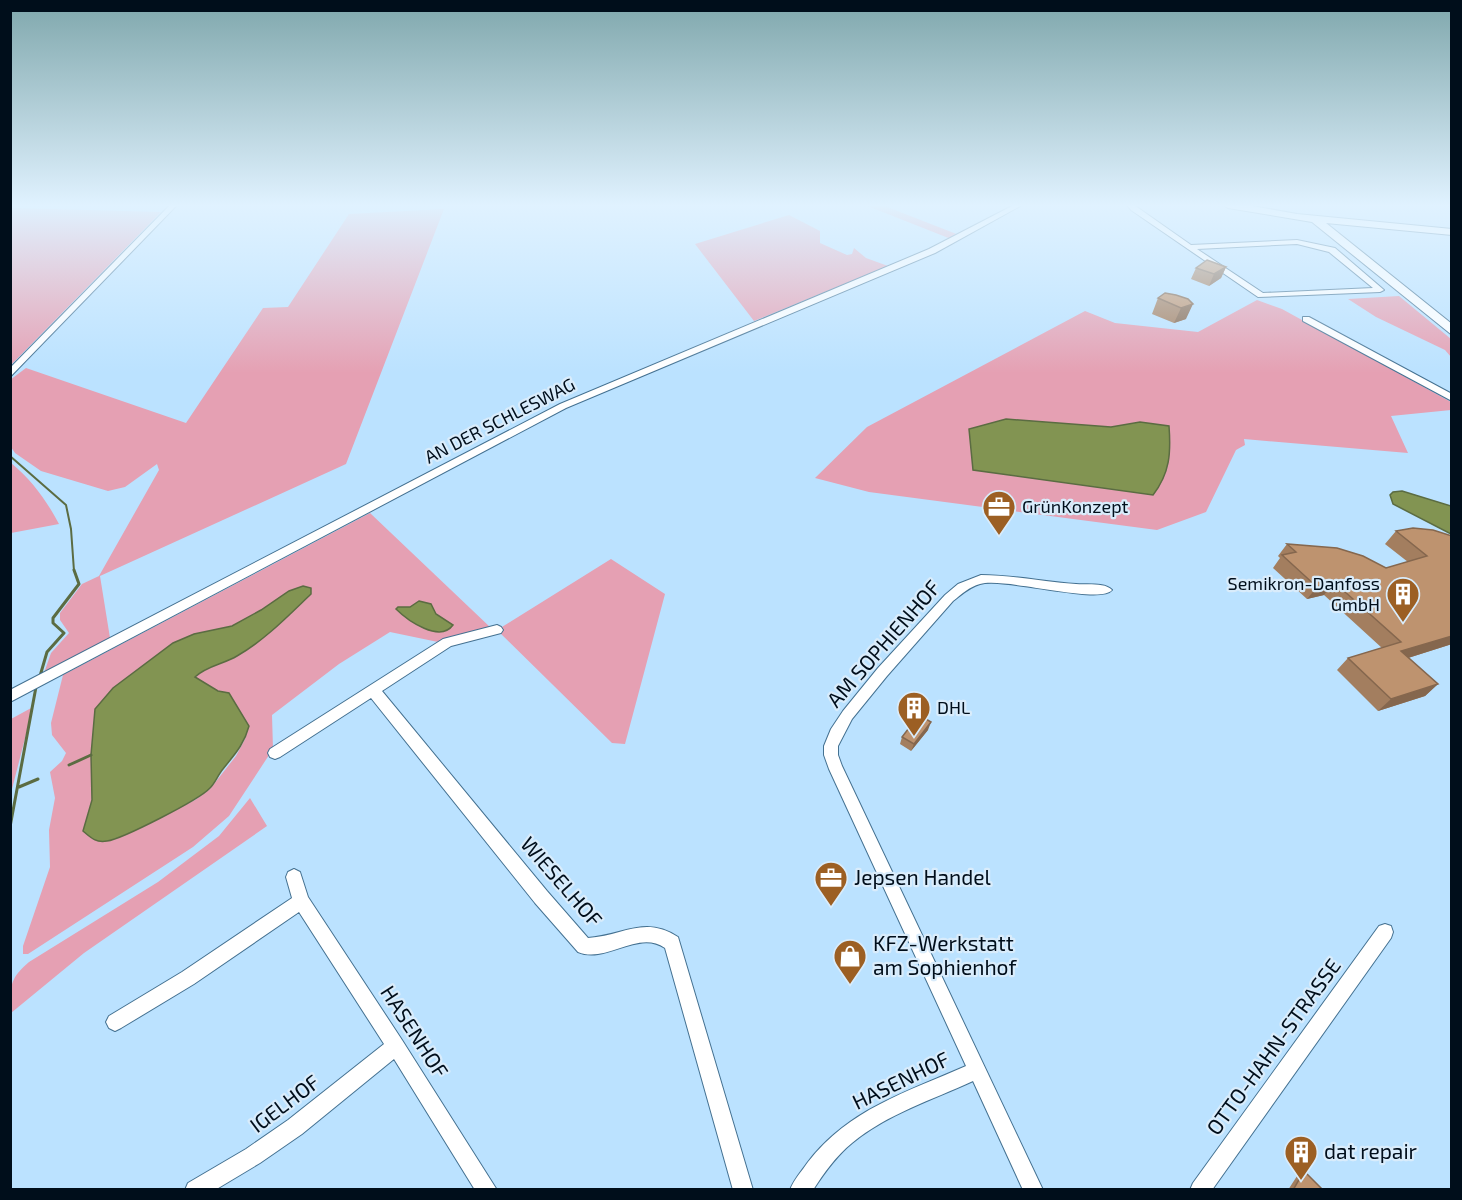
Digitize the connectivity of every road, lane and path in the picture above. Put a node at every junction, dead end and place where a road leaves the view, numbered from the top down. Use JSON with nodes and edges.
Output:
{"nodes":[{"id":1,"x":120,"y":261,"type":"edge"},
{"id":2,"x":908,"y":261,"type":"edge"},
{"id":3,"x":1210,"y":261,"type":"edge"},
{"id":4,"x":1345,"y":261,"type":"edge"},
{"id":5,"x":1366,"y":261,"type":"edge"},
{"id":6,"x":1306,"y":320,"type":"dead end"},
{"id":7,"x":1452,"y":332,"type":"edge"},
{"id":8,"x":10,"y":374,"type":"edge"},
{"id":9,"x":1452,"y":398,"type":"edge"},
{"id":10,"x":1106,"y":590,"type":"dead end"},
{"id":11,"x":497,"y":630,"type":"dead end"},
{"id":12,"x":373,"y":690,"type":"junction"},
{"id":13,"x":10,"y":697,"type":"edge"},
{"id":14,"x":275,"y":753,"type":"dead end"},
{"id":15,"x":294,"y":877,"type":"dead end"},
{"id":16,"x":301,"y":901,"type":"junction"},
{"id":17,"x":1385,"y":932,"type":"dead end"},
{"id":18,"x":115,"y":1022,"type":"dead end"},
{"id":19,"x":396,"y":1046,"type":"junction"},
{"id":20,"x":977,"y":1070,"type":"junction"},
{"id":21,"x":195,"y":1190,"type":"edge"},
{"id":22,"x":487,"y":1190,"type":"edge"},
{"id":23,"x":743,"y":1190,"type":"edge"},
{"id":24,"x":800,"y":1190,"type":"edge"},
{"id":25,"x":1033,"y":1190,"type":"edge"},
{"id":26,"x":1200,"y":1190,"type":"edge"}],
"edges":[{"from":1,"to":8,"type":"street"},
{"from":2,"to":13,"type":"street","name":"AN DER SCHLESWAG"},
{"from":3,"to":4,"type":"street"},
{"from":5,"to":7,"type":"main road"},
{"from":6,"to":9,"type":"street"},
{"from":10,"to":20,"type":"street","name":"AM SOPHIENHOF"},
{"from":11,"to":12,"type":"street"},
{"from":12,"to":14,"type":"street"},
{"from":12,"to":23,"type":"street","name":"WIESELHOF"},
{"from":15,"to":16,"type":"street","name":"HASENHOF"},
{"from":16,"to":18,"type":"street"},
{"from":16,"to":19,"type":"street","name":"HASENHOF"},
{"from":17,"to":26,"type":"street","name":"OTTO-HAHN-STRASSE"},
{"from":19,"to":21,"type":"street","name":"IGELHOF"},
{"from":19,"to":22,"type":"street","name":"HASENHOF"},
{"from":20,"to":24,"type":"street","name":"HASENHOF"},
{"from":20,"to":25,"type":"street","name":"AM SOPHIENHOF"}]}
